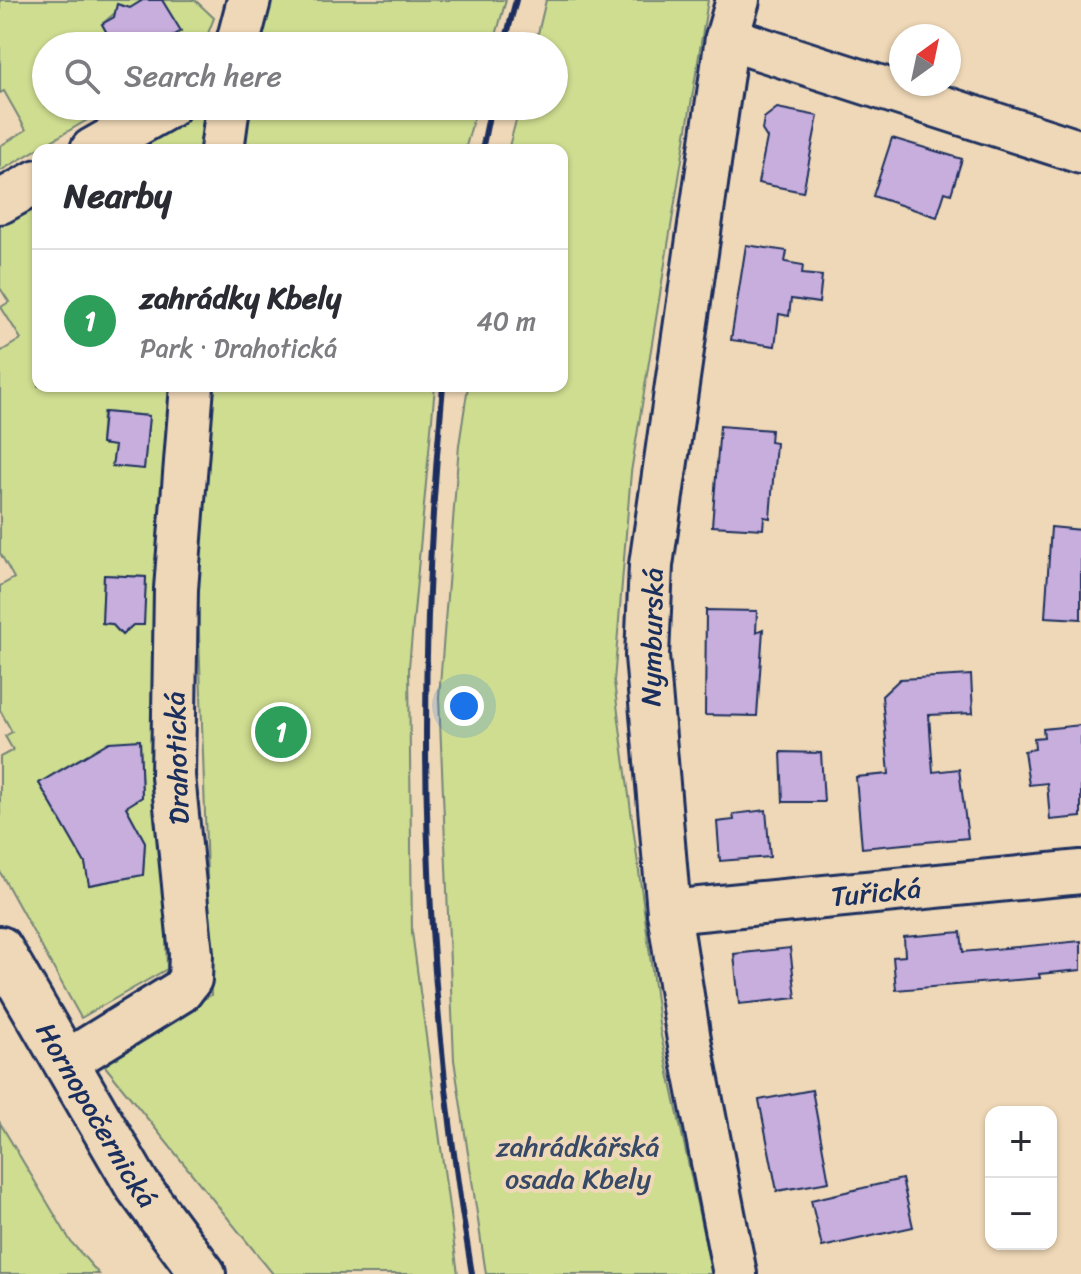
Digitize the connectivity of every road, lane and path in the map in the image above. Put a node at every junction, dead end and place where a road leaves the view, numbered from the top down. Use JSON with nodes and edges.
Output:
{"nodes":[{"id":1,"x":249,"y":0,"type":"edge"},
{"id":2,"x":733,"y":19,"type":"edge"},
{"id":3,"x":241,"y":32,"type":"edge"},
{"id":4,"x":144,"y":120,"type":"edge"},
{"id":5,"x":226,"y":120,"type":"edge"},
{"id":6,"x":102,"y":144,"type":"edge"},
{"id":7,"x":223,"y":144,"type":"edge"},
{"id":8,"x":1081,"y":152,"type":"edge"},
{"id":9,"x":32,"y":184,"type":"edge"},
{"id":10,"x":0,"y":202,"type":"edge"},
{"id":11,"x":192,"y":392,"type":"edge"},
{"id":12,"x":1081,"y":872,"type":"edge"},
{"id":13,"x":669,"y":912,"type":"junction"},
{"id":14,"x":0,"y":949,"type":"edge"},
{"id":15,"x":66,"y":1062,"type":"junction"},
{"id":16,"x":203,"y":1274,"type":"edge"},
{"id":17,"x":735,"y":1274,"type":"edge"}],
"edges":[{"from":1,"to":3,"type":"street"},
{"from":2,"to":8,"type":"street"},
{"from":2,"to":13,"type":"street","name":"Nymburská"},
{"from":4,"to":6,"type":"street"},
{"from":5,"to":7,"type":"street"},
{"from":9,"to":10,"type":"street"},
{"from":11,"to":15,"type":"street","name":"Drahotická"},
{"from":12,"to":13,"type":"street","name":"Tuřická"},
{"from":13,"to":17,"type":"street","name":"Nymburská"},
{"from":14,"to":15,"type":"street","name":"Hornopočernická"},
{"from":15,"to":16,"type":"street","name":"Hornopočernická"}]}
